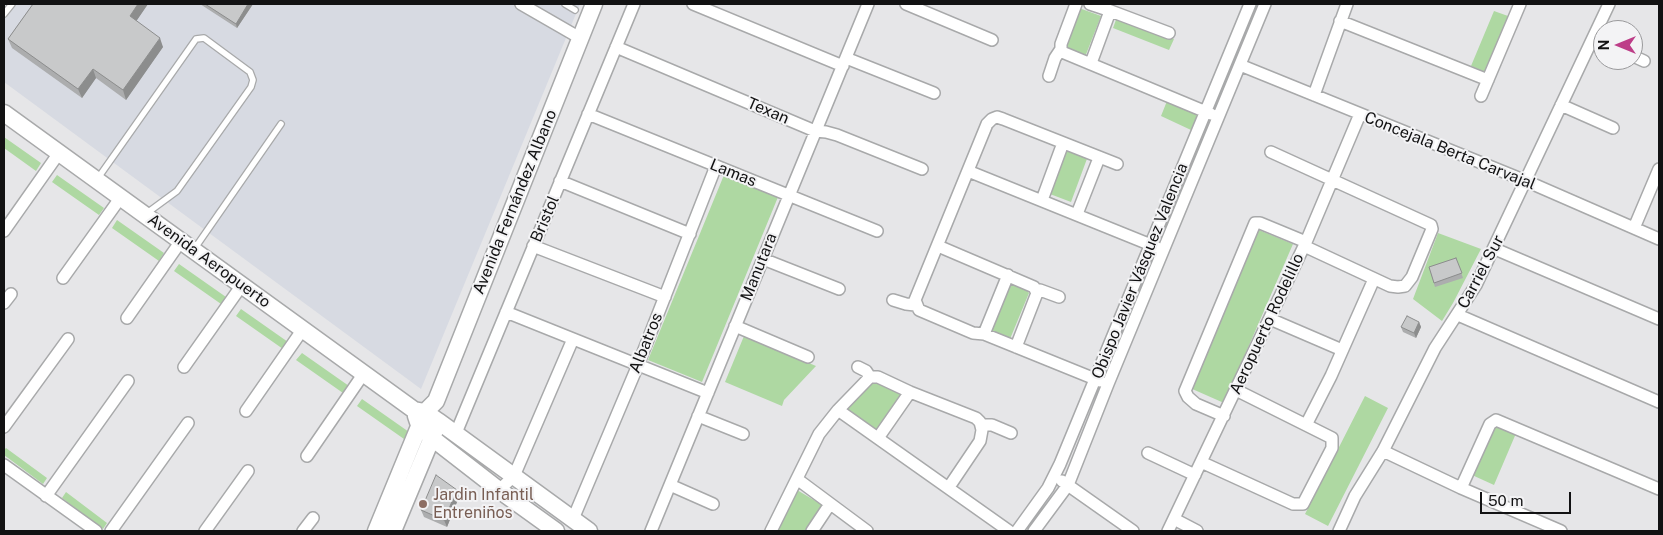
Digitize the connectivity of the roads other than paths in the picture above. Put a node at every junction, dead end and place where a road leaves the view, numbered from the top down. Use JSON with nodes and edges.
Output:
{"nodes":[{"id":1,"x":12,"y":4,"type":"edge"},
{"id":2,"x":521,"y":4,"type":"edge"},
{"id":3,"x":565,"y":4,"type":"edge"},
{"id":4,"x":594,"y":4,"type":"edge"},
{"id":5,"x":634,"y":4,"type":"edge"},
{"id":6,"x":693,"y":4,"type":"edge"},
{"id":7,"x":868,"y":4,"type":"edge"},
{"id":8,"x":906,"y":4,"type":"edge"},
{"id":9,"x":1076,"y":4,"type":"edge"},
{"id":10,"x":1090,"y":4,"type":"edge"},
{"id":11,"x":1250,"y":4,"type":"edge"},
{"id":12,"x":1265,"y":4,"type":"edge"},
{"id":13,"x":1347,"y":4,"type":"edge"},
{"id":14,"x":1609,"y":4,"type":"edge"},
{"id":15,"x":1515,"y":5,"type":"edge"},
{"id":16,"x":575,"y":10,"type":"dead end"},
{"id":17,"x":1108,"y":10,"type":"junction"},
{"id":18,"x":4,"y":14,"type":"edge"},
{"id":19,"x":1604,"y":20,"type":"edge"},
{"id":20,"x":1340,"y":21,"type":"junction"},
{"id":21,"x":1169,"y":33,"type":"dead end"},
{"id":22,"x":580,"y":38,"type":"junction"},
{"id":23,"x":992,"y":40,"type":"dead end"},
{"id":24,"x":616,"y":47,"type":"junction"},
{"id":25,"x":1061,"y":49,"type":"junction"},
{"id":26,"x":1593,"y":49,"type":"edge"},
{"id":27,"x":844,"y":62,"type":"junction"},
{"id":28,"x":1091,"y":63,"type":"junction"},
{"id":29,"x":1240,"y":66,"type":"junction"},
{"id":30,"x":1049,"y":76,"type":"dead end"},
{"id":31,"x":1488,"y":80,"type":"junction"},
{"id":32,"x":934,"y":93,"type":"dead end"},
{"id":33,"x":1314,"y":96,"type":"junction"},
{"id":34,"x":1481,"y":96,"type":"dead end"},
{"id":35,"x":1562,"y":105,"type":"junction"},
{"id":36,"x":1205,"y":112,"type":"junction"},
{"id":37,"x":4,"y":113,"type":"edge"},
{"id":38,"x":588,"y":114,"type":"junction"},
{"id":39,"x":1360,"y":114,"type":"junction"},
{"id":40,"x":1218,"y":117,"type":"junction"},
{"id":41,"x":281,"y":124,"type":"dead end"},
{"id":42,"x":1613,"y":128,"type":"dead end"},
{"id":43,"x":815,"y":131,"type":"junction"},
{"id":44,"x":1064,"y":143,"type":"junction"},
{"id":45,"x":1271,"y":152,"type":"dead end"},
{"id":46,"x":59,"y":153,"type":"junction"},
{"id":47,"x":1099,"y":158,"type":"junction"},
{"id":48,"x":1117,"y":164,"type":"dead end"},
{"id":49,"x":716,"y":166,"type":"junction"},
{"id":50,"x":922,"y":169,"type":"dead end"},
{"id":51,"x":1659,"y":169,"type":"edge"},
{"id":52,"x":968,"y":170,"type":"junction"},
{"id":53,"x":96,"y":180,"type":"junction"},
{"id":54,"x":1332,"y":180,"type":"junction"},
{"id":55,"x":1526,"y":181,"type":"junction"},
{"id":56,"x":560,"y":182,"type":"junction"},
{"id":57,"x":789,"y":196,"type":"junction"},
{"id":58,"x":120,"y":197,"type":"junction"},
{"id":59,"x":1042,"y":200,"type":"junction"},
{"id":60,"x":1077,"y":214,"type":"junction"},
{"id":61,"x":145,"y":215,"type":"junction"},
{"id":62,"x":1634,"y":228,"type":"junction"},
{"id":63,"x":4,"y":232,"type":"edge"},
{"id":64,"x":877,"y":232,"type":"dead end"},
{"id":65,"x":690,"y":234,"type":"junction"},
{"id":66,"x":1659,"y":239,"type":"edge"},
{"id":67,"x":1150,"y":244,"type":"junction"},
{"id":68,"x":1305,"y":244,"type":"junction"},
{"id":69,"x":187,"y":246,"type":"junction"},
{"id":70,"x":533,"y":246,"type":"junction"},
{"id":71,"x":938,"y":246,"type":"junction"},
{"id":72,"x":1495,"y":248,"type":"junction"},
{"id":73,"x":1163,"y":249,"type":"junction"},
{"id":74,"x":763,"y":259,"type":"junction"},
{"id":75,"x":1008,"y":276,"type":"junction"},
{"id":76,"x":63,"y":278,"type":"dead end"},
{"id":77,"x":1374,"y":278,"type":"junction"},
{"id":78,"x":242,"y":285,"type":"junction"},
{"id":79,"x":839,"y":289,"type":"dead end"},
{"id":80,"x":1036,"y":290,"type":"junction"},
{"id":81,"x":665,"y":297,"type":"junction"},
{"id":82,"x":1059,"y":297,"type":"dead end"},
{"id":83,"x":893,"y":300,"type":"dead end"},
{"id":84,"x":915,"y":305,"type":"junction"},
{"id":85,"x":506,"y":312,"type":"junction"},
{"id":86,"x":1458,"y":315,"type":"junction"},
{"id":87,"x":127,"y":318,"type":"dead end"},
{"id":88,"x":1270,"y":319,"type":"junction"},
{"id":89,"x":1659,"y":319,"type":"edge"},
{"id":90,"x":735,"y":326,"type":"junction"},
{"id":91,"x":303,"y":329,"type":"junction"},
{"id":92,"x":984,"y":334,"type":"junction"},
{"id":93,"x":68,"y":339,"type":"dead end"},
{"id":94,"x":573,"y":339,"type":"junction"},
{"id":95,"x":1016,"y":347,"type":"junction"},
{"id":96,"x":1342,"y":350,"type":"junction"},
{"id":97,"x":808,"y":357,"type":"dead end"},
{"id":98,"x":638,"y":365,"type":"junction"},
{"id":99,"x":184,"y":367,"type":"dead end"},
{"id":100,"x":858,"y":367,"type":"dead end"},
{"id":101,"x":364,"y":373,"type":"junction"},
{"id":102,"x":870,"y":377,"type":"junction"},
{"id":103,"x":1095,"y":378,"type":"junction"},
{"id":104,"x":128,"y":381,"type":"dead end"},
{"id":105,"x":1108,"y":384,"type":"junction"},
{"id":106,"x":1236,"y":390,"type":"junction"},
{"id":107,"x":910,"y":392,"type":"junction"},
{"id":108,"x":708,"y":393,"type":"junction"},
{"id":109,"x":1659,"y":402,"type":"edge"},
{"id":110,"x":838,"y":410,"type":"junction"},
{"id":111,"x":246,"y":411,"type":"dead end"},
{"id":112,"x":423,"y":412,"type":"junction"},
{"id":113,"x":698,"y":416,"type":"junction"},
{"id":114,"x":1224,"y":416,"type":"junction"},
{"id":115,"x":438,"y":421,"type":"junction"},
{"id":116,"x":188,"y":423,"type":"dead end"},
{"id":117,"x":982,"y":425,"type":"junction"},
{"id":118,"x":1306,"y":425,"type":"junction"},
{"id":119,"x":4,"y":427,"type":"edge"},
{"id":120,"x":456,"y":433,"type":"junction"},
{"id":121,"x":1011,"y":433,"type":"dead end"},
{"id":122,"x":743,"y":434,"type":"dead end"},
{"id":123,"x":432,"y":438,"type":"junction"},
{"id":124,"x":878,"y":438,"type":"junction"},
{"id":125,"x":1383,"y":451,"type":"junction"},
{"id":126,"x":1148,"y":452,"type":"dead end"},
{"id":127,"x":307,"y":456,"type":"dead end"},
{"id":128,"x":1201,"y":462,"type":"junction"},
{"id":129,"x":4,"y":465,"type":"edge"},
{"id":130,"x":248,"y":471,"type":"dead end"},
{"id":131,"x":1195,"y":475,"type":"junction"},
{"id":132,"x":514,"y":476,"type":"junction"},
{"id":133,"x":1055,"y":476,"type":"junction"},
{"id":134,"x":797,"y":479,"type":"junction"},
{"id":135,"x":670,"y":485,"type":"junction"},
{"id":136,"x":1068,"y":485,"type":"junction"},
{"id":137,"x":949,"y":487,"type":"junction"},
{"id":138,"x":1462,"y":488,"type":"junction"},
{"id":139,"x":1659,"y":489,"type":"edge"},
{"id":140,"x":499,"y":490,"type":"junction"},
{"id":141,"x":46,"y":496,"type":"junction"},
{"id":142,"x":713,"y":504,"type":"dead end"},
{"id":143,"x":830,"y":504,"type":"junction"},
{"id":144,"x":313,"y":518,"type":"dead end"},
{"id":145,"x":573,"y":519,"type":"junction"},
{"id":146,"x":1174,"y":519,"type":"junction"},
{"id":147,"x":96,"y":531,"type":"edge"},
{"id":148,"x":111,"y":531,"type":"edge"},
{"id":149,"x":205,"y":531,"type":"edge"},
{"id":150,"x":304,"y":531,"type":"edge"},
{"id":151,"x":376,"y":531,"type":"edge"},
{"id":152,"x":393,"y":531,"type":"edge"},
{"id":153,"x":556,"y":531,"type":"edge"},
{"id":154,"x":589,"y":531,"type":"edge"},
{"id":155,"x":651,"y":531,"type":"edge"},
{"id":156,"x":771,"y":531,"type":"edge"},
{"id":157,"x":812,"y":531,"type":"edge"},
{"id":158,"x":867,"y":531,"type":"edge"},
{"id":159,"x":1009,"y":531,"type":"edge"},
{"id":160,"x":1017,"y":531,"type":"edge"},
{"id":161,"x":1034,"y":531,"type":"edge"},
{"id":162,"x":1133,"y":531,"type":"edge"},
{"id":163,"x":1168,"y":531,"type":"edge"},
{"id":164,"x":1197,"y":531,"type":"edge"},
{"id":165,"x":1339,"y":531,"type":"edge"},
{"id":166,"x":1561,"y":531,"type":"edge"}],
"edges":[{"from":1,"to":18,"type":"lane"},
{"from":2,"to":22,"type":"street"},
{"from":3,"to":16,"type":"lane"},
{"from":4,"to":22,"type":"street","name":"Avenida Fernández Albano"},
{"from":5,"to":24,"type":"street","name":"Bristol"},
{"from":6,"to":27,"type":"street"},
{"from":7,"to":27,"type":"street","name":"Manutara"},
{"from":8,"to":23,"type":"street"},
{"from":9,"to":25,"type":"street"},
{"from":10,"to":17,"type":"street"},
{"from":11,"to":36,"type":"street","name":"Obispo Javier Vásquez Valencia"},
{"from":12,"to":29,"type":"street","name":"Obispo Javier Vásquez Valencia"},
{"from":13,"to":20,"type":"street"},
{"from":14,"to":19,"type":"street","name":"Carriel Sur"},
{"from":15,"to":31,"type":"street"},
{"from":17,"to":21,"type":"street"},
{"from":17,"to":28,"type":"street"},
{"from":20,"to":31,"type":"street"},
{"from":20,"to":33,"type":"street"},
{"from":22,"to":112,"type":"street","name":"Avenida Fernández Albano"},
{"from":24,"to":38,"type":"street","name":"Bristol"},
{"from":24,"to":43,"type":"street","name":"Texan"},
{"from":25,"to":28,"type":"street"},
{"from":25,"to":30,"type":"street"},
{"from":26,"to":35,"type":"street","name":"Carriel Sur"},
{"from":27,"to":32,"type":"street"},
{"from":27,"to":43,"type":"street","name":"Manutara"},
{"from":28,"to":36,"type":"street"},
{"from":29,"to":33,"type":"street","name":"Concejala Berta Carvajal"},
{"from":29,"to":40,"type":"street","name":"Obispo Javier Vásquez Valencia"},
{"from":31,"to":34,"type":"street"},
{"from":33,"to":39,"type":"street","name":"Concejala Berta Carvajal"},
{"from":35,"to":42,"type":"street"},
{"from":35,"to":55,"type":"street","name":"Carriel Sur"},
{"from":36,"to":40,"type":"street"},
{"from":36,"to":67,"type":"street","name":"Obispo Javier Vásquez Valencia"},
{"from":37,"to":46,"type":"street","name":"Avenida Aeropuerto"},
{"from":38,"to":49,"type":"street","name":"Lamas"},
{"from":38,"to":56,"type":"street","name":"Bristol"},
{"from":39,"to":54,"type":"street","name":"Aeropuerto Rodelillo"},
{"from":39,"to":55,"type":"street","name":"Concejala Berta Carvajal"},
{"from":40,"to":73,"type":"street","name":"Obispo Javier Vásquez Valencia"},
{"from":41,"to":69,"type":"lane"},
{"from":43,"to":50,"type":"street","name":"Texan"},
{"from":43,"to":57,"type":"street","name":"Manutara"},
{"from":44,"to":47,"type":"street"},
{"from":44,"to":52,"type":"street"},
{"from":44,"to":59,"type":"street"},
{"from":45,"to":54,"type":"street"},
{"from":46,"to":53,"type":"street","name":"Avenida Aeropuerto"},
{"from":46,"to":63,"type":"street"},
{"from":47,"to":48,"type":"street"},
{"from":47,"to":60,"type":"street"},
{"from":49,"to":57,"type":"street","name":"Lamas"},
{"from":49,"to":65,"type":"street","name":"Albatros"},
{"from":51,"to":62,"type":"street"},
{"from":52,"to":59,"type":"street"},
{"from":52,"to":71,"type":"street"},
{"from":53,"to":58,"type":"street","name":"Avenida Aeropuerto"},
{"from":53,"to":61,"type":"lane"},
{"from":54,"to":68,"type":"street","name":"Aeropuerto Rodelillo"},
{"from":54,"to":77,"type":"street"},
{"from":55,"to":62,"type":"street","name":"Concejala Berta Carvajal"},
{"from":55,"to":72,"type":"street","name":"Carriel Sur"},
{"from":56,"to":65,"type":"street"},
{"from":56,"to":70,"type":"street","name":"Bristol"},
{"from":57,"to":64,"type":"street","name":"Lamas"},
{"from":57,"to":74,"type":"street","name":"Manutara"},
{"from":58,"to":61,"type":"street","name":"Avenida Aeropuerto"},
{"from":58,"to":76,"type":"street"},
{"from":59,"to":60,"type":"street"},
{"from":60,"to":67,"type":"street"},
{"from":61,"to":69,"type":"street","name":"Avenida Aeropuerto"},
{"from":62,"to":66,"type":"street","name":"Concejala Berta Carvajal"},
{"from":65,"to":81,"type":"street","name":"Albatros"},
{"from":67,"to":73,"type":"street"},
{"from":67,"to":103,"type":"street","name":"Obispo Javier Vásquez Valencia"},
{"from":68,"to":77,"type":"street"},
{"from":68,"to":88,"type":"street","name":"Aeropuerto Rodelillo"},
{"from":68,"to":114,"type":"street"},
{"from":69,"to":78,"type":"street","name":"Avenida Aeropuerto"},
{"from":69,"to":87,"type":"street"},
{"from":70,"to":81,"type":"street"},
{"from":70,"to":85,"type":"street","name":"Bristol"},
{"from":71,"to":75,"type":"street"},
{"from":71,"to":84,"type":"street"},
{"from":72,"to":86,"type":"street","name":"Carriel Sur"},
{"from":72,"to":89,"type":"street"},
{"from":73,"to":105,"type":"street","name":"Obispo Javier Vásquez Valencia"},
{"from":74,"to":79,"type":"street"},
{"from":74,"to":90,"type":"street","name":"Manutara"},
{"from":75,"to":80,"type":"street"},
{"from":75,"to":92,"type":"street"},
{"from":77,"to":96,"type":"street"},
{"from":78,"to":91,"type":"street","name":"Avenida Aeropuerto"},
{"from":78,"to":99,"type":"street"},
{"from":80,"to":82,"type":"street"},
{"from":80,"to":95,"type":"street"},
{"from":81,"to":98,"type":"street","name":"Albatros"},
{"from":83,"to":84,"type":"street"},
{"from":84,"to":92,"type":"street"},
{"from":85,"to":94,"type":"street"},
{"from":85,"to":120,"type":"street","name":"Bristol"},
{"from":86,"to":109,"type":"street"},
{"from":86,"to":125,"type":"street","name":"Carriel Sur"},
{"from":88,"to":96,"type":"street"},
{"from":88,"to":106,"type":"street","name":"Aeropuerto Rodelillo"},
{"from":90,"to":97,"type":"street"},
{"from":90,"to":108,"type":"street","name":"Manutara"},
{"from":91,"to":101,"type":"street","name":"Avenida Aeropuerto"},
{"from":91,"to":111,"type":"street"},
{"from":92,"to":95,"type":"street"},
{"from":93,"to":119,"type":"street"},
{"from":94,"to":98,"type":"street"},
{"from":94,"to":132,"type":"street"},
{"from":95,"to":103,"type":"street"},
{"from":96,"to":118,"type":"street"},
{"from":98,"to":108,"type":"street"},
{"from":98,"to":145,"type":"street","name":"Albatros"},
{"from":100,"to":102,"type":"street"},
{"from":101,"to":112,"type":"street","name":"Avenida Aeropuerto"},
{"from":101,"to":127,"type":"street"},
{"from":102,"to":107,"type":"street"},
{"from":102,"to":110,"type":"street"},
{"from":103,"to":105,"type":"street"},
{"from":103,"to":133,"type":"street","name":"Obispo Javier Vásquez Valencia"},
{"from":104,"to":141,"type":"street"},
{"from":105,"to":136,"type":"street","name":"Obispo Javier Vásquez Valencia"},
{"from":106,"to":114,"type":"street","name":"Aeropuerto Rodelillo"},
{"from":106,"to":118,"type":"street"},
{"from":107,"to":117,"type":"street"},
{"from":107,"to":124,"type":"street"},
{"from":108,"to":113,"type":"street","name":"Manutara"},
{"from":110,"to":124,"type":"street"},
{"from":110,"to":134,"type":"street"},
{"from":112,"to":115,"type":"street","name":"Avenida Fernández Albano"},
{"from":112,"to":123,"type":"street","name":"Avenida Aeropuerto"},
{"from":112,"to":151,"type":"street","name":"Avenida Fernández Albano"},
{"from":113,"to":122,"type":"street"},
{"from":113,"to":135,"type":"street","name":"Manutara"},
{"from":114,"to":128,"type":"street","name":"Aeropuerto Rodelillo"},
{"from":115,"to":120,"type":"street"},
{"from":115,"to":123,"type":"street","name":"Avenida Fernández Albano"},
{"from":116,"to":148,"type":"street"},
{"from":117,"to":121,"type":"street"},
{"from":117,"to":137,"type":"street"},
{"from":118,"to":128,"type":"street"},
{"from":120,"to":132,"type":"street"},
{"from":123,"to":140,"type":"street","name":"Avenida Aeropuerto"},
{"from":123,"to":152,"type":"street","name":"Avenida Fernández Albano"},
{"from":124,"to":137,"type":"street"},
{"from":125,"to":138,"type":"street"},
{"from":125,"to":165,"type":"street","name":"Carriel Sur"},
{"from":126,"to":131,"type":"street"},
{"from":128,"to":131,"type":"street","name":"Aeropuerto Rodelillo"},
{"from":129,"to":141,"type":"street"},
{"from":130,"to":149,"type":"street"},
{"from":131,"to":146,"type":"street","name":"Aeropuerto Rodelillo"},
{"from":132,"to":140,"type":"street"},
{"from":132,"to":145,"type":"street"},
{"from":133,"to":136,"type":"street"},
{"from":133,"to":160,"type":"street","name":"Obispo Javier Vásquez Valencia"},
{"from":134,"to":143,"type":"street"},
{"from":134,"to":156,"type":"street"},
{"from":135,"to":142,"type":"street"},
{"from":135,"to":155,"type":"street","name":"Manutara"},
{"from":136,"to":161,"type":"street","name":"Obispo Javier Vásquez Valencia"},
{"from":136,"to":162,"type":"street"},
{"from":137,"to":159,"type":"street"},
{"from":138,"to":139,"type":"street"},
{"from":138,"to":166,"type":"street"},
{"from":140,"to":153,"type":"street","name":"Avenida Aeropuerto"},
{"from":141,"to":147,"type":"street"},
{"from":143,"to":157,"type":"street"},
{"from":143,"to":158,"type":"street"},
{"from":144,"to":150,"type":"street"},
{"from":145,"to":154,"type":"street"},
{"from":146,"to":163,"type":"street","name":"Aeropuerto Rodelillo"},
{"from":146,"to":164,"type":"street"}]}
